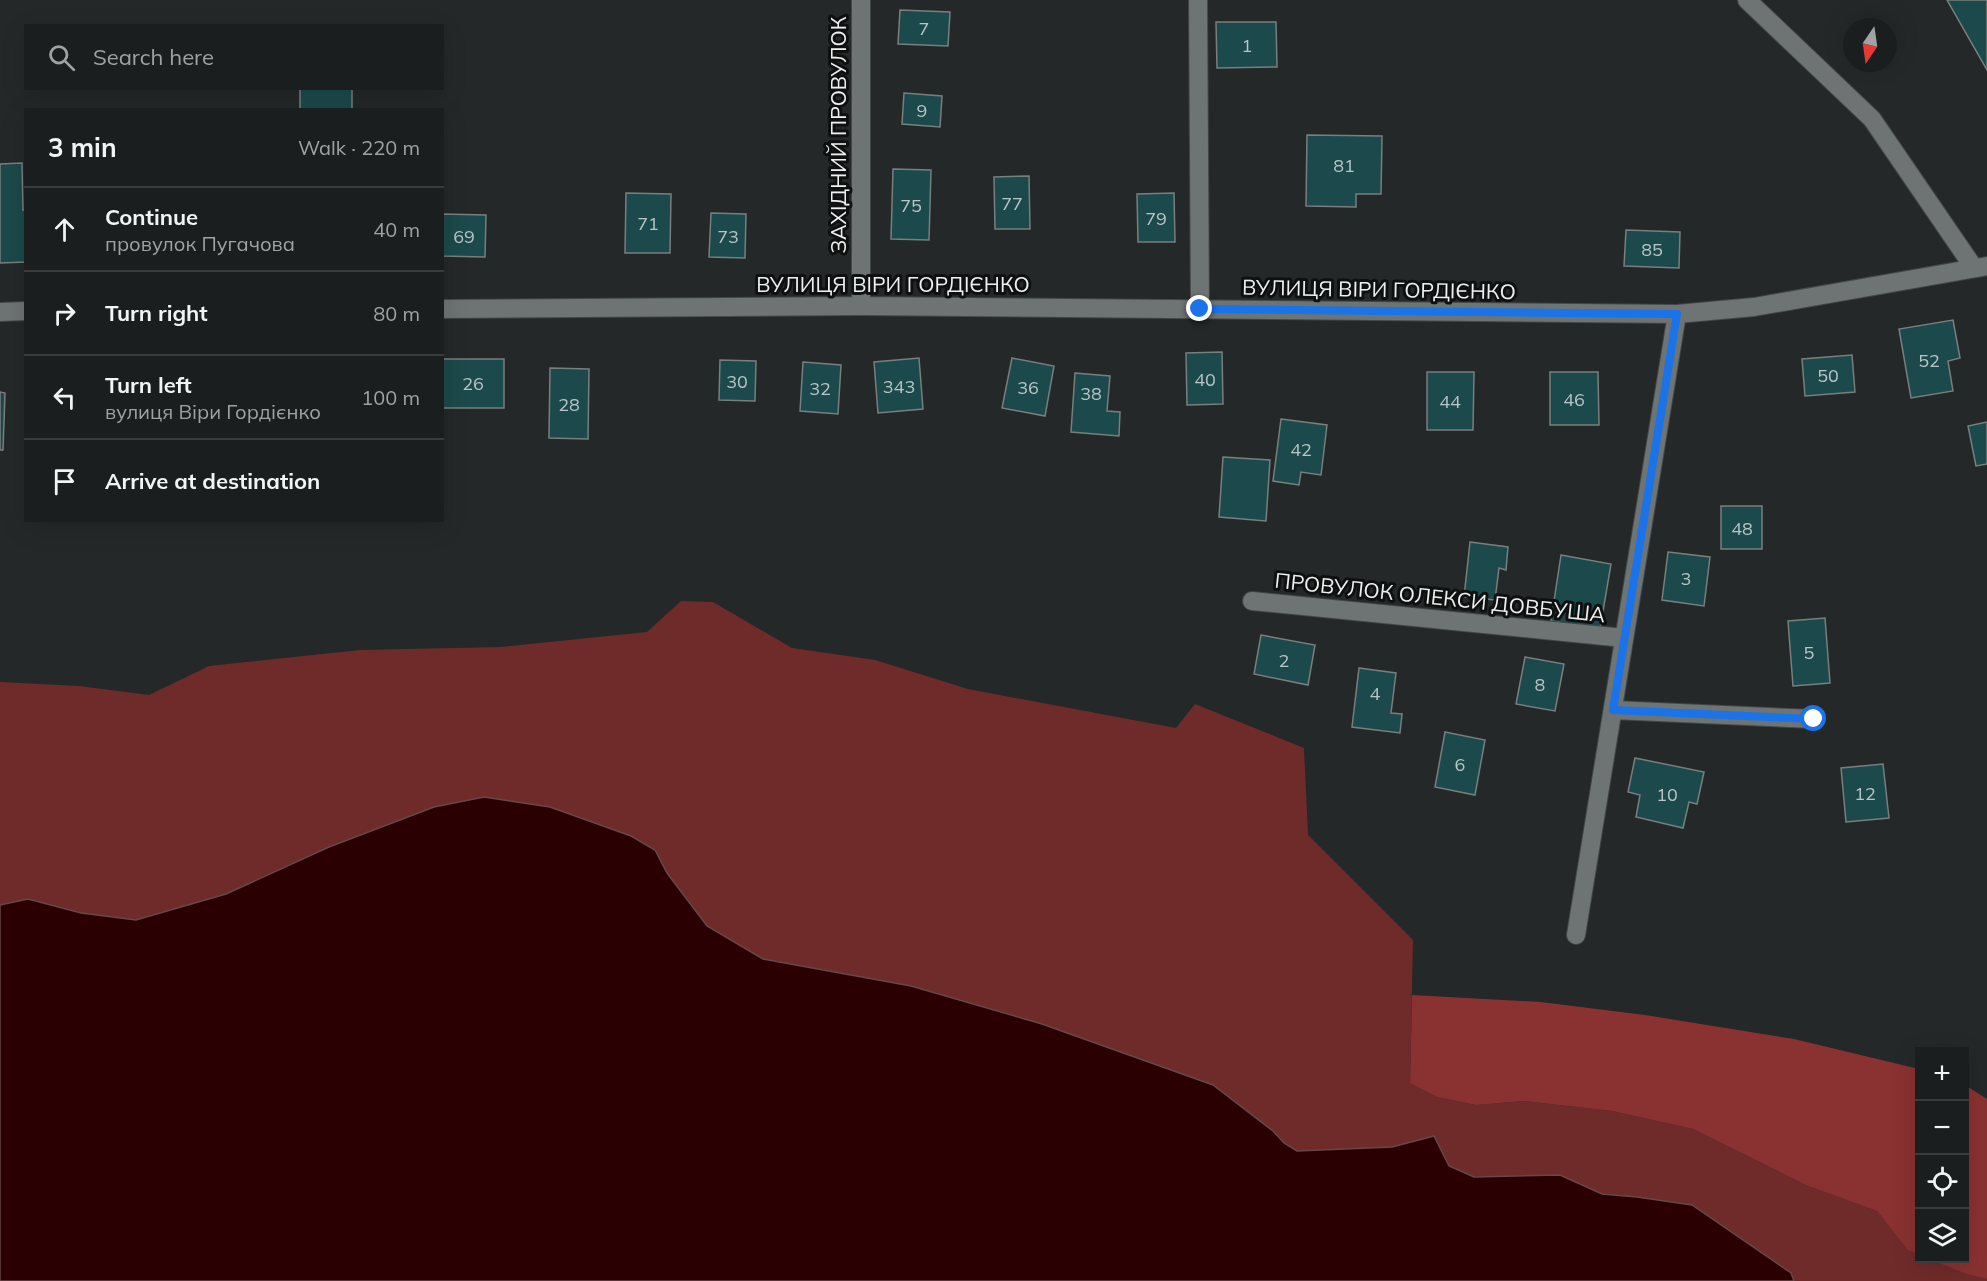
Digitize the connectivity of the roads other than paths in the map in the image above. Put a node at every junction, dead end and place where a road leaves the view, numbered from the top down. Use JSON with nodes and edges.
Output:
{"nodes":[{"id":1,"x":861,"y":0,"type":"edge"},
{"id":2,"x":1198,"y":0,"type":"edge"},
{"id":3,"x":1747,"y":0,"type":"edge"},
{"id":4,"x":1980,"y":267,"type":"edge"},
{"id":5,"x":861,"y":306,"type":"junction"},
{"id":6,"x":444,"y":309,"type":"edge"},
{"id":7,"x":1200,"y":309,"type":"junction"},
{"id":8,"x":24,"y":311,"type":"edge"},
{"id":9,"x":0,"y":312,"type":"edge"},
{"id":10,"x":1677,"y":314,"type":"junction"},
{"id":11,"x":1252,"y":601,"type":"dead end"},
{"id":12,"x":1624,"y":638,"type":"junction"},
{"id":13,"x":1613,"y":710,"type":"junction"},
{"id":14,"x":1814,"y":719,"type":"dead end"},
{"id":15,"x":1576,"y":935,"type":"dead end"}],
"edges":[{"from":1,"to":5,"type":"street","name":"ЗАХІДНИЙ ПРОВУЛОК"},
{"from":2,"to":7,"type":"street"},
{"from":3,"to":4,"type":"street"},
{"from":4,"to":10,"type":"street","name":"ВУЛИЦЯ ВІРИ ГОРДІЄНКО"},
{"from":5,"to":6,"type":"street","name":"ВУЛИЦЯ ВІРИ ГОРДІЄНКО"},
{"from":5,"to":7,"type":"street","name":"ВУЛИЦЯ ВІРИ ГОРДІЄНКО"},
{"from":7,"to":10,"type":"street","name":"ВУЛИЦЯ ВІРИ ГОРДІЄНКО"},
{"from":8,"to":9,"type":"street"},
{"from":10,"to":12,"type":"street","name":"ПРОВУЛОК ОЛЕКСИ ДОВБУША"},
{"from":11,"to":12,"type":"street","name":"ПРОВУЛОК ОЛЕКСИ ДОВБУША"},
{"from":12,"to":13,"type":"street","name":"ПРОВУЛОК ОЛЕКСИ ДОВБУША"},
{"from":13,"to":14,"type":"street"},
{"from":13,"to":15,"type":"street","name":"ПРОВУЛОК ОЛЕКСИ ДОВБУША"}]}
